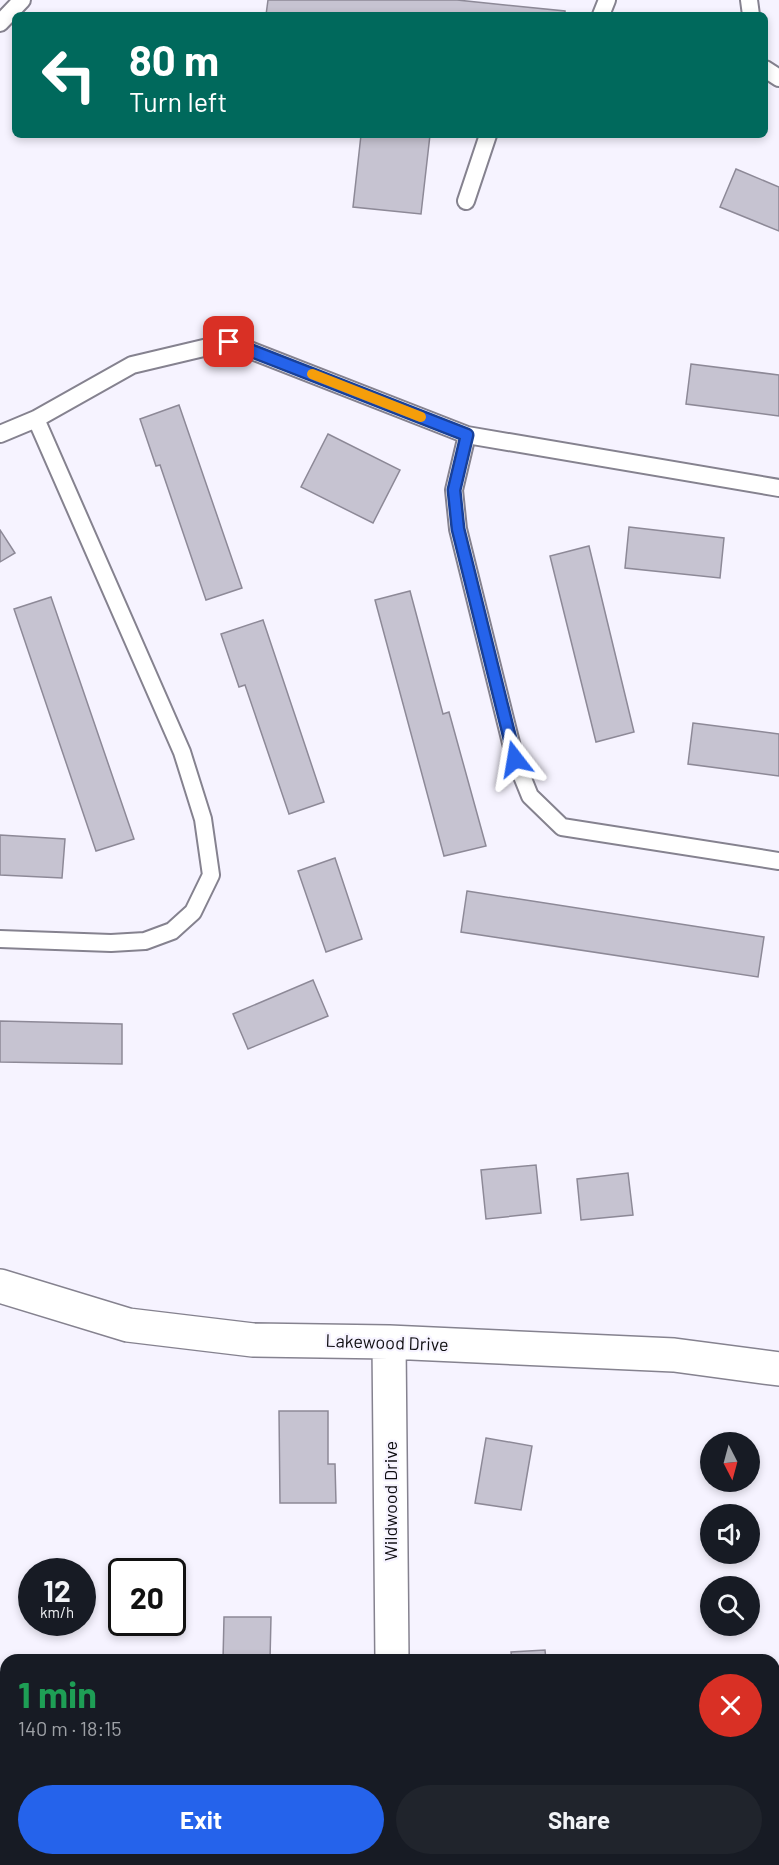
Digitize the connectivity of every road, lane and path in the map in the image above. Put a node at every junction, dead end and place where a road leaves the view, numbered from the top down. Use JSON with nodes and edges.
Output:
{"nodes":[{"id":1,"x":22,"y":0,"type":"edge"},
{"id":2,"x":0,"y":23,"type":"edge"},
{"id":3,"x":487,"y":138,"type":"edge"},
{"id":4,"x":466,"y":201,"type":"dead end"},
{"id":5,"x":36,"y":419,"type":"junction"},
{"id":6,"x":0,"y":434,"type":"edge"},
{"id":7,"x":467,"y":435,"type":"junction"},
{"id":8,"x":779,"y":489,"type":"edge"},
{"id":9,"x":779,"y":861,"type":"edge"},
{"id":10,"x":0,"y":939,"type":"edge"},
{"id":11,"x":0,"y":1286,"type":"edge"},
{"id":12,"x":389,"y":1342,"type":"junction"},
{"id":13,"x":779,"y":1369,"type":"edge"},
{"id":14,"x":392,"y":1654,"type":"edge"}],
"edges":[{"from":1,"to":2,"type":"lane"},
{"from":3,"to":4,"type":"lane"},
{"from":5,"to":6,"type":"lane"},
{"from":5,"to":7,"type":"lane"},
{"from":5,"to":10,"type":"lane"},
{"from":7,"to":8,"type":"lane"},
{"from":7,"to":9,"type":"lane"},
{"from":11,"to":12,"type":"street","name":"Lakewood Drive"},
{"from":12,"to":13,"type":"street","name":"Lakewood Drive"},
{"from":12,"to":14,"type":"street","name":"Wildwood Drive"}]}
